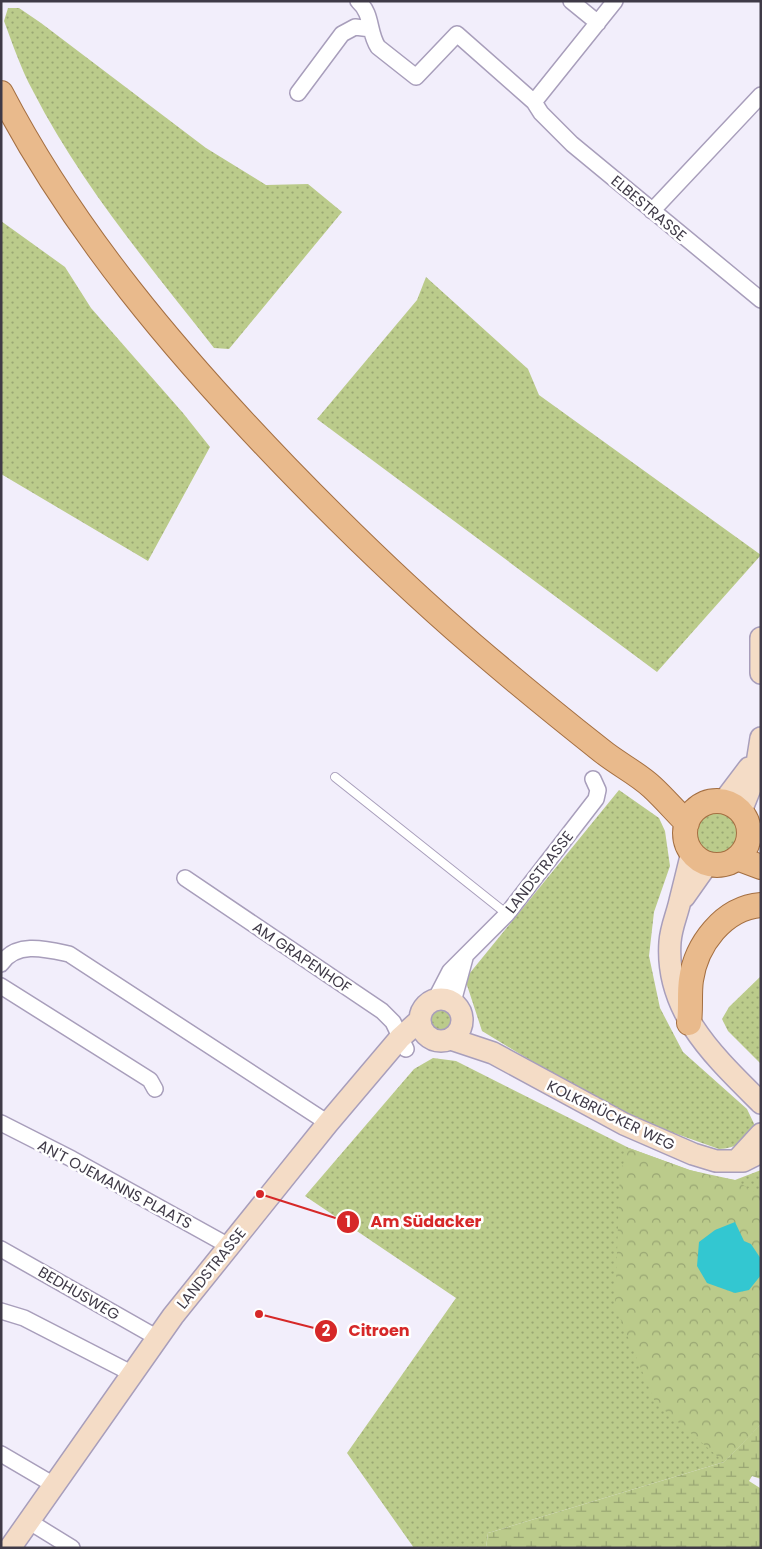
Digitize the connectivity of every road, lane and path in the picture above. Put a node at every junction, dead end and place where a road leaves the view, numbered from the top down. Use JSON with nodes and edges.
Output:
{"nodes":[{"id":1,"x":358,"y":1,"type":"edge"},
{"id":2,"x":571,"y":1,"type":"edge"},
{"id":3,"x":615,"y":1,"type":"edge"},
{"id":4,"x":598,"y":23,"type":"junction"},
{"id":5,"x":371,"y":29,"type":"junction"},
{"id":6,"x":1,"y":93,"type":"edge"},
{"id":7,"x":298,"y":93,"type":"dead end"},
{"id":8,"x":761,"y":95,"type":"edge"},
{"id":9,"x":538,"y":107,"type":"junction"},
{"id":10,"x":652,"y":211,"type":"junction"},
{"id":11,"x":761,"y":300,"type":"edge"},
{"id":12,"x":761,"y":638,"type":"edge"},
{"id":13,"x":761,"y":673,"type":"edge"},
{"id":14,"x":759,"y":746,"type":"edge"},
{"id":15,"x":334,"y":777,"type":"dead end"},
{"id":16,"x":593,"y":779,"type":"dead end"},
{"id":17,"x":732,"y":806,"type":"junction"},
{"id":18,"x":692,"y":816,"type":"junction"},
{"id":19,"x":749,"y":851,"type":"edge"},
{"id":20,"x":700,"y":858,"type":"junction"},
{"id":21,"x":761,"y":867,"type":"edge"},
{"id":22,"x":185,"y":878,"type":"dead end"},
{"id":23,"x":761,"y":905,"type":"edge"},
{"id":24,"x":507,"y":914,"type":"junction"},
{"id":25,"x":3,"y":957,"type":"edge"},
{"id":26,"x":1,"y":986,"type":"edge"},
{"id":27,"x":444,"y":1001,"type":"junction"},
{"id":28,"x":689,"y":1023,"type":"junction"},
{"id":29,"x":424,"y":1028,"type":"junction"},
{"id":30,"x":456,"y":1032,"type":"junction"},
{"id":31,"x":403,"y":1044,"type":"junction"},
{"id":32,"x":155,"y":1089,"type":"dead end"},
{"id":33,"x":761,"y":1103,"type":"edge"},
{"id":34,"x":1,"y":1123,"type":"edge"},
{"id":35,"x":328,"y":1123,"type":"junction"},
{"id":36,"x":761,"y":1134,"type":"edge"},
{"id":37,"x":761,"y":1152,"type":"edge"},
{"id":38,"x":735,"y":1161,"type":"junction"},
{"id":39,"x":229,"y":1246,"type":"junction"},
{"id":40,"x":1,"y":1249,"type":"edge"},
{"id":41,"x":1,"y":1311,"type":"edge"},
{"id":42,"x":156,"y":1338,"type":"junction"},
{"id":43,"x":131,"y":1373,"type":"junction"},
{"id":44,"x":1,"y":1454,"type":"edge"},
{"id":45,"x":54,"y":1485,"type":"junction"},
{"id":46,"x":30,"y":1522,"type":"junction"},
{"id":47,"x":10,"y":1548,"type":"edge"},
{"id":48,"x":72,"y":1548,"type":"edge"}],
"edges":[{"from":1,"to":5,"type":"street"},
{"from":2,"to":4,"type":"street"},
{"from":3,"to":4,"type":"street"},
{"from":4,"to":9,"type":"street"},
{"from":5,"to":7,"type":"street"},
{"from":5,"to":9,"type":"street","name":"ELBESTRASSE"},
{"from":6,"to":18,"type":"main road"},
{"from":8,"to":10,"type":"street"},
{"from":9,"to":10,"type":"street","name":"ELBESTRASSE"},
{"from":10,"to":11,"type":"street","name":"ELBESTRASSE"},
{"from":12,"to":13,"type":"street"},
{"from":14,"to":17,"type":"street"},
{"from":15,"to":24,"type":"lane"},
{"from":16,"to":24,"type":"street","name":"LANDSTRASSE"},
{"from":17,"to":18,"type":"main road"},
{"from":17,"to":19,"type":"main road"},
{"from":18,"to":20,"type":"main road"},
{"from":19,"to":20,"type":"main road"},
{"from":19,"to":21,"type":"main road"},
{"from":20,"to":28,"type":"street"},
{"from":22,"to":31,"type":"street","name":"AM GRAPENHOF"},
{"from":23,"to":28,"type":"main road"},
{"from":24,"to":27,"type":"street","name":"LANDSTRASSE"},
{"from":25,"to":35,"type":"street"},
{"from":26,"to":32,"type":"street"},
{"from":27,"to":29,"type":"street"},
{"from":27,"to":30,"type":"street"},
{"from":28,"to":33,"type":"street"},
{"from":29,"to":30,"type":"street"},
{"from":29,"to":31,"type":"street","name":"LANDSTRASSE"},
{"from":30,"to":38,"type":"street","name":"KOLKBRÜCKER WEG"},
{"from":31,"to":35,"type":"street","name":"LANDSTRASSE"},
{"from":34,"to":39,"type":"street","name":"AN'T OJEMANNS PLAATS"},
{"from":35,"to":39,"type":"street","name":"LANDSTRASSE"},
{"from":36,"to":38,"type":"street"},
{"from":37,"to":38,"type":"street","name":"KOLKBRÜCKER WEG"},
{"from":39,"to":42,"type":"street","name":"LANDSTRASSE"},
{"from":40,"to":42,"type":"street","name":"BEDHUSWEG"},
{"from":41,"to":43,"type":"street"},
{"from":42,"to":43,"type":"street","name":"LANDSTRASSE"},
{"from":43,"to":45,"type":"street","name":"LANDSTRASSE"},
{"from":44,"to":45,"type":"street"},
{"from":45,"to":46,"type":"street","name":"LANDSTRASSE"},
{"from":46,"to":47,"type":"street","name":"LANDSTRASSE"},
{"from":46,"to":48,"type":"street"}]}
